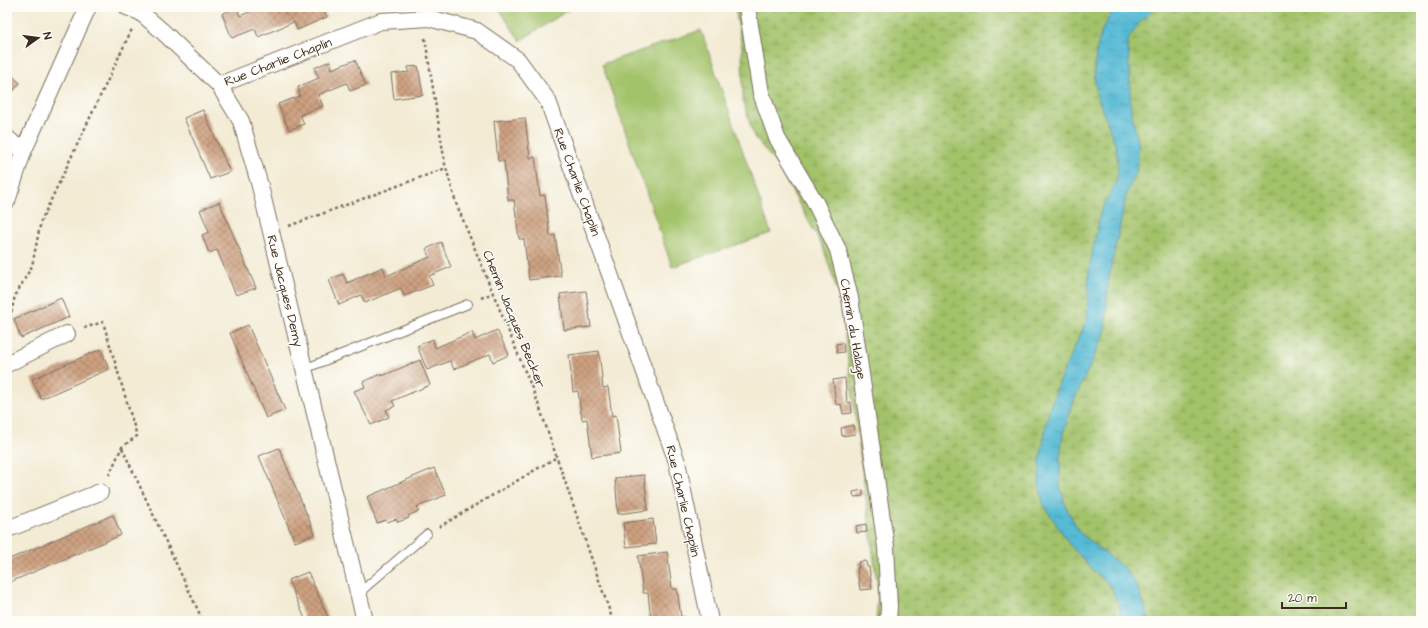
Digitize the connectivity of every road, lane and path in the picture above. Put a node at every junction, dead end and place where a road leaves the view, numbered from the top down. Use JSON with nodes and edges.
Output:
{"nodes":[{"id":1,"x":88,"y":7,"type":"edge"},
{"id":2,"x":747,"y":7,"type":"edge"},
{"id":3,"x":136,"y":9,"type":"edge"},
{"id":4,"x":422,"y":18,"type":"junction"},
{"id":5,"x":219,"y":85,"type":"junction"},
{"id":6,"x":7,"y":138,"type":"edge"},
{"id":7,"x":23,"y":152,"type":"junction"},
{"id":8,"x":446,"y":168,"type":"junction"},
{"id":9,"x":7,"y":201,"type":"edge"},
{"id":10,"x":271,"y":232,"type":"junction"},
{"id":11,"x":468,"y":304,"type":"dead end"},
{"id":12,"x":7,"y":330,"type":"edge"},
{"id":13,"x":67,"y":334,"type":"joint"},
{"id":14,"x":7,"y":366,"type":"edge"},
{"id":15,"x":304,"y":369,"type":"junction"},
{"id":16,"x":122,"y":447,"type":"junction"},
{"id":17,"x":557,"y":457,"type":"junction"},
{"id":18,"x":100,"y":492,"type":"joint"},
{"id":19,"x":7,"y":528,"type":"edge"},
{"id":20,"x":427,"y":534,"type":"joint"},
{"id":21,"x":359,"y":593,"type":"junction"},
{"id":22,"x":202,"y":620,"type":"edge"},
{"id":23,"x":194,"y":621,"type":"edge"},
{"id":24,"x":365,"y":621,"type":"edge"},
{"id":25,"x":613,"y":621,"type":"edge"},
{"id":26,"x":710,"y":621,"type":"edge"},
{"id":27,"x":888,"y":621,"type":"edge"}],
"edges":[{"from":1,"to":7,"type":"street"},
{"from":2,"to":27,"type":"street","name":"Chemin du Halage"},
{"from":3,"to":5,"type":"street","name":"Rue Jacques Demy"},
{"from":3,"to":12,"type":"path"},
{"from":4,"to":5,"type":"street","name":"Rue Charlie Chaplin"},
{"from":4,"to":8,"type":"path","name":"Chemin Jacques Becker"},
{"from":4,"to":26,"type":"street","name":"Rue Charlie Chaplin"},
{"from":5,"to":10,"type":"street","name":"Rue Jacques Demy"},
{"from":6,"to":7,"type":"street"},
{"from":7,"to":9,"type":"street"},
{"from":8,"to":10,"type":"path"},
{"from":8,"to":17,"type":"path","name":"Chemin Jacques Becker"},
{"from":10,"to":15,"type":"street","name":"Rue Jacques Demy"},
{"from":11,"to":15,"type":"lane"},
{"from":13,"to":14,"type":"street"},
{"from":13,"to":16,"type":"path"},
{"from":15,"to":21,"type":"street","name":"Rue Jacques Demy"},
{"from":16,"to":18,"type":"path"},
{"from":16,"to":22,"type":"path"},
{"from":17,"to":20,"type":"path"},
{"from":17,"to":25,"type":"path","name":"Chemin Jacques Becker"},
{"from":18,"to":19,"type":"street"},
{"from":20,"to":21,"type":"lane"},
{"from":21,"to":24,"type":"street","name":"Rue Jacques Demy"},
{"from":22,"to":23,"type":"path"}]}
